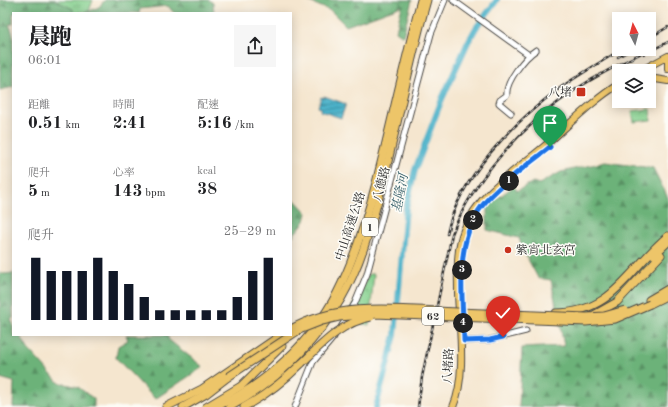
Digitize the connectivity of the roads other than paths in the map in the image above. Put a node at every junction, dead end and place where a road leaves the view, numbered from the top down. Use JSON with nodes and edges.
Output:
{"nodes":[{"id":1,"x":421,"y":0,"type":"edge"},
{"id":2,"x":427,"y":0,"type":"edge"},
{"id":3,"x":445,"y":0,"type":"edge"},
{"id":4,"x":453,"y":0,"type":"edge"},
{"id":5,"x":536,"y":50,"type":"dead end"},
{"id":6,"x":528,"y":55,"type":"junction"},
{"id":7,"x":668,"y":56,"type":"edge"},
{"id":8,"x":653,"y":64,"type":"edge"},
{"id":9,"x":668,"y":69,"type":"edge"},
{"id":10,"x":656,"y":79,"type":"edge"},
{"id":11,"x":668,"y":81,"type":"edge"},
{"id":12,"x":612,"y":89,"type":"edge"},
{"id":13,"x":612,"y":92,"type":"edge"},
{"id":14,"x":592,"y":105,"type":"junction"},
{"id":15,"x":511,"y":113,"type":"dead end"},
{"id":16,"x":668,"y":236,"type":"edge"},
{"id":17,"x":668,"y":242,"type":"edge"},
{"id":18,"x":668,"y":248,"type":"edge"},
{"id":19,"x":668,"y":289,"type":"edge"},
{"id":20,"x":667,"y":296,"type":"edge"},
{"id":21,"x":650,"y":302,"type":"junction"},
{"id":22,"x":491,"y":314,"type":"junction"},
{"id":23,"x":557,"y":321,"type":"junction"},
{"id":24,"x":292,"y":329,"type":"edge"},
{"id":25,"x":526,"y":330,"type":"dead end"},
{"id":26,"x":292,"y":334,"type":"edge"},
{"id":27,"x":280,"y":336,"type":"edge"},
{"id":28,"x":289,"y":336,"type":"edge"},
{"id":29,"x":292,"y":336,"type":"edge"},
{"id":30,"x":292,"y":336,"type":"edge"},
{"id":31,"x":464,"y":341,"type":"junction"},
{"id":32,"x":227,"y":375,"type":"junction"},
{"id":33,"x":166,"y":407,"type":"edge"},
{"id":34,"x":182,"y":407,"type":"edge"},
{"id":35,"x":206,"y":407,"type":"edge"},
{"id":36,"x":215,"y":407,"type":"edge"},
{"id":37,"x":230,"y":407,"type":"edge"},
{"id":38,"x":244,"y":407,"type":"edge"},
{"id":39,"x":294,"y":407,"type":"edge"},
{"id":40,"x":453,"y":407,"type":"edge"},
{"id":41,"x":457,"y":407,"type":"edge"}],
"edges":[{"from":1,"to":36,"type":"highway","name":"中山高速公路","number":"1"},
{"from":2,"to":37,"type":"highway","name":"中山高速公路","number":"1"},
{"from":3,"to":39,"type":"street","name":"八德路"},
{"from":4,"to":6,"type":"street"},
{"from":5,"to":6,"type":"street"},
{"from":6,"to":15,"type":"street"},
{"from":7,"to":8,"type":"main road"},
{"from":7,"to":9,"type":"main road"},
{"from":10,"to":11,"type":"main road"},
{"from":12,"to":14,"type":"main road","name":"八堵路"},
{"from":13,"to":14,"type":"main road","name":"八堵路"},
{"from":14,"to":31,"type":"main road","name":"八堵路"},
{"from":14,"to":40,"type":"main road","name":"八堵路"},
{"from":16,"to":22,"type":"highway","bridge":true},
{"from":17,"to":23,"type":"highway"},
{"from":18,"to":23,"type":"highway"},
{"from":19,"to":21,"type":"highway","number":"62"},
{"from":20,"to":21,"type":"highway","number":"62"},
{"from":21,"to":22,"type":"highway","number":"62","bridge":true},
{"from":21,"to":26,"type":"highway","number":"62","bridge":true},
{"from":22,"to":24,"type":"highway","number":"62","bridge":true},
{"from":23,"to":29,"type":"highway","bridge":true},
{"from":23,"to":38,"type":"highway","bridge":true},
{"from":25,"to":31,"type":"street"},
{"from":27,"to":32,"type":"highway","number":"62"},
{"from":28,"to":32,"type":"highway","number":"62","bridge":true},
{"from":30,"to":35,"type":"highway","bridge":true},
{"from":31,"to":41,"type":"main road","name":"八堵路"},
{"from":32,"to":33,"type":"highway","number":"62"},
{"from":32,"to":34,"type":"highway","number":"62"}]}
